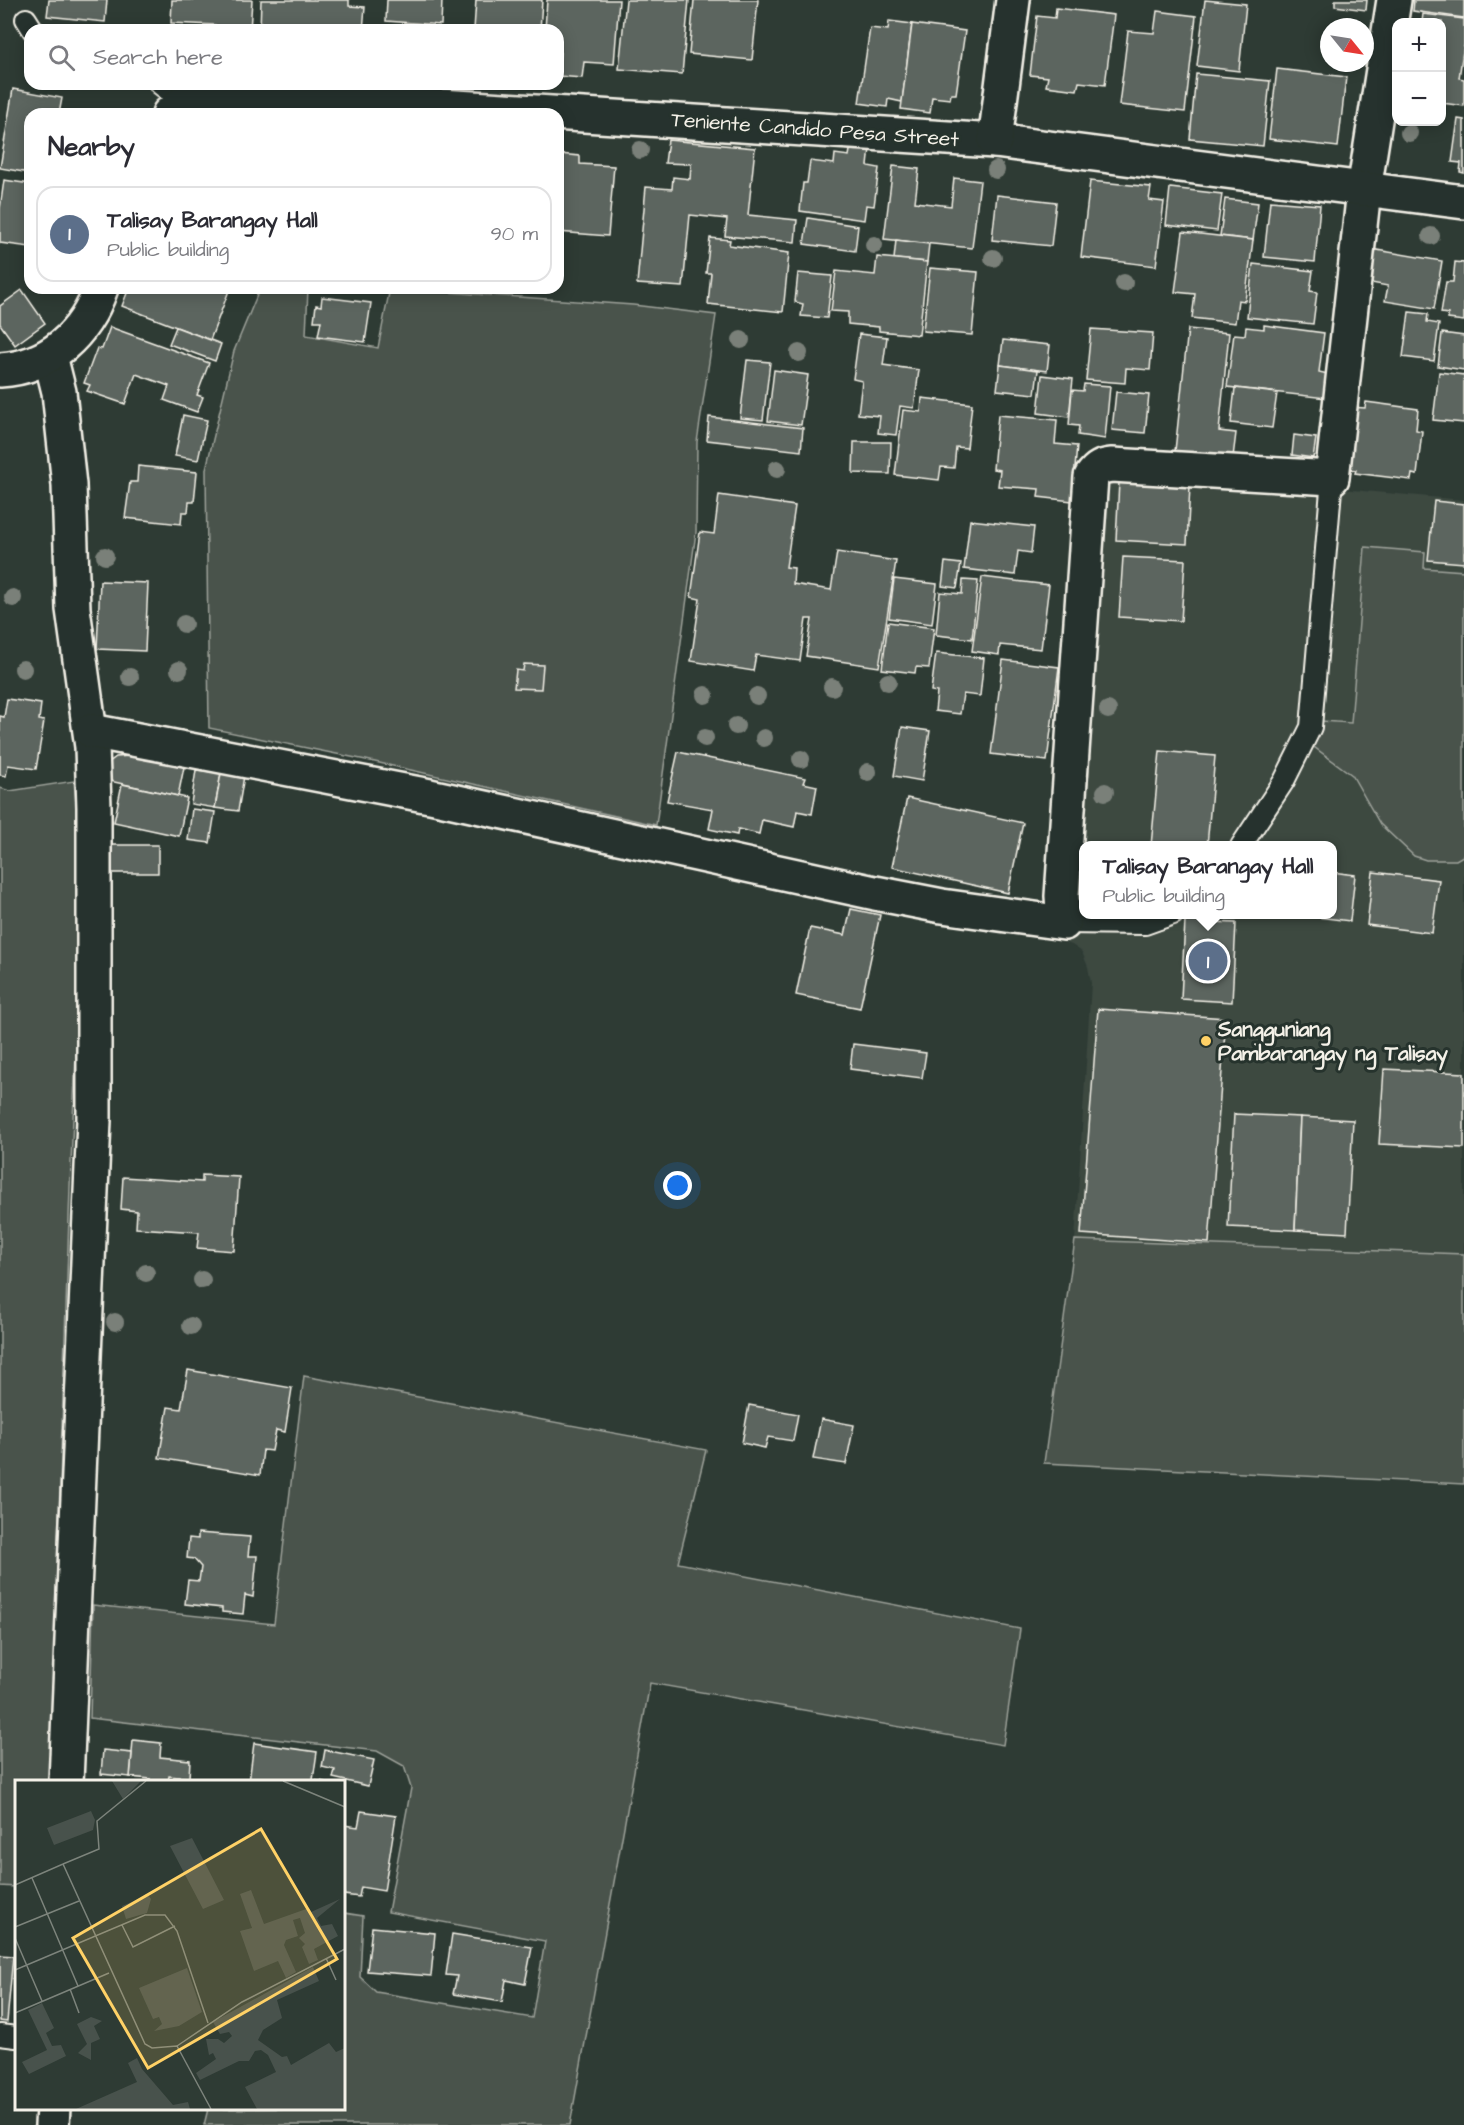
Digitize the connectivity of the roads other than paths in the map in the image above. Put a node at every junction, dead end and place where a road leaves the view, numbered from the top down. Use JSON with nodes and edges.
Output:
{"nodes":[{"id":1,"x":1013,"y":0,"type":"edge"},
{"id":2,"x":1394,"y":0,"type":"edge"},
{"id":3,"x":169,"y":100,"type":"edge"},
{"id":4,"x":479,"y":108,"type":"edge"},
{"id":5,"x":564,"y":113,"type":"edge"},
{"id":6,"x":995,"y":141,"type":"junction"},
{"id":7,"x":1364,"y":190,"type":"junction"},
{"id":8,"x":1464,"y":202,"type":"edge"},
{"id":9,"x":98,"y":294,"type":"edge"},
{"id":10,"x":50,"y":356,"type":"junction"},
{"id":11,"x":0,"y":370,"type":"edge"},
{"id":12,"x":1332,"y":478,"type":"junction"},
{"id":13,"x":91,"y":731,"type":"junction"},
{"id":14,"x":1244,"y":841,"type":"edge"},
{"id":15,"x":1160,"y":919,"type":"edge"},
{"id":16,"x":1064,"y":923,"type":"junction"},
{"id":17,"x":66,"y":1780,"type":"edge"},
{"id":18,"x":0,"y":2035,"type":"edge"},
{"id":19,"x":15,"y":2037,"type":"edge"},
{"id":20,"x":53,"y":2110,"type":"edge"},
{"id":21,"x":52,"y":2125,"type":"edge"}],
"edges":[{"from":1,"to":6,"type":"street"},
{"from":2,"to":7,"type":"street"},
{"from":3,"to":4,"type":"street","name":"Teniente Candido Pesa Street"},
{"from":5,"to":6,"type":"street","name":"Teniente Candido Pesa Street"},
{"from":6,"to":7,"type":"street","name":"Teniente Candido Pesa Street"},
{"from":7,"to":8,"type":"street","name":"Teniente Candido Pesa Street"},
{"from":7,"to":12,"type":"street"},
{"from":9,"to":10,"type":"street"},
{"from":10,"to":11,"type":"street"},
{"from":10,"to":13,"type":"street"},
{"from":12,"to":14,"type":"lane"},
{"from":12,"to":16,"type":"street"},
{"from":13,"to":16,"type":"street"},
{"from":13,"to":17,"type":"street"},
{"from":15,"to":16,"type":"lane"},
{"from":18,"to":19,"type":"lane"},
{"from":20,"to":21,"type":"street"}]}
